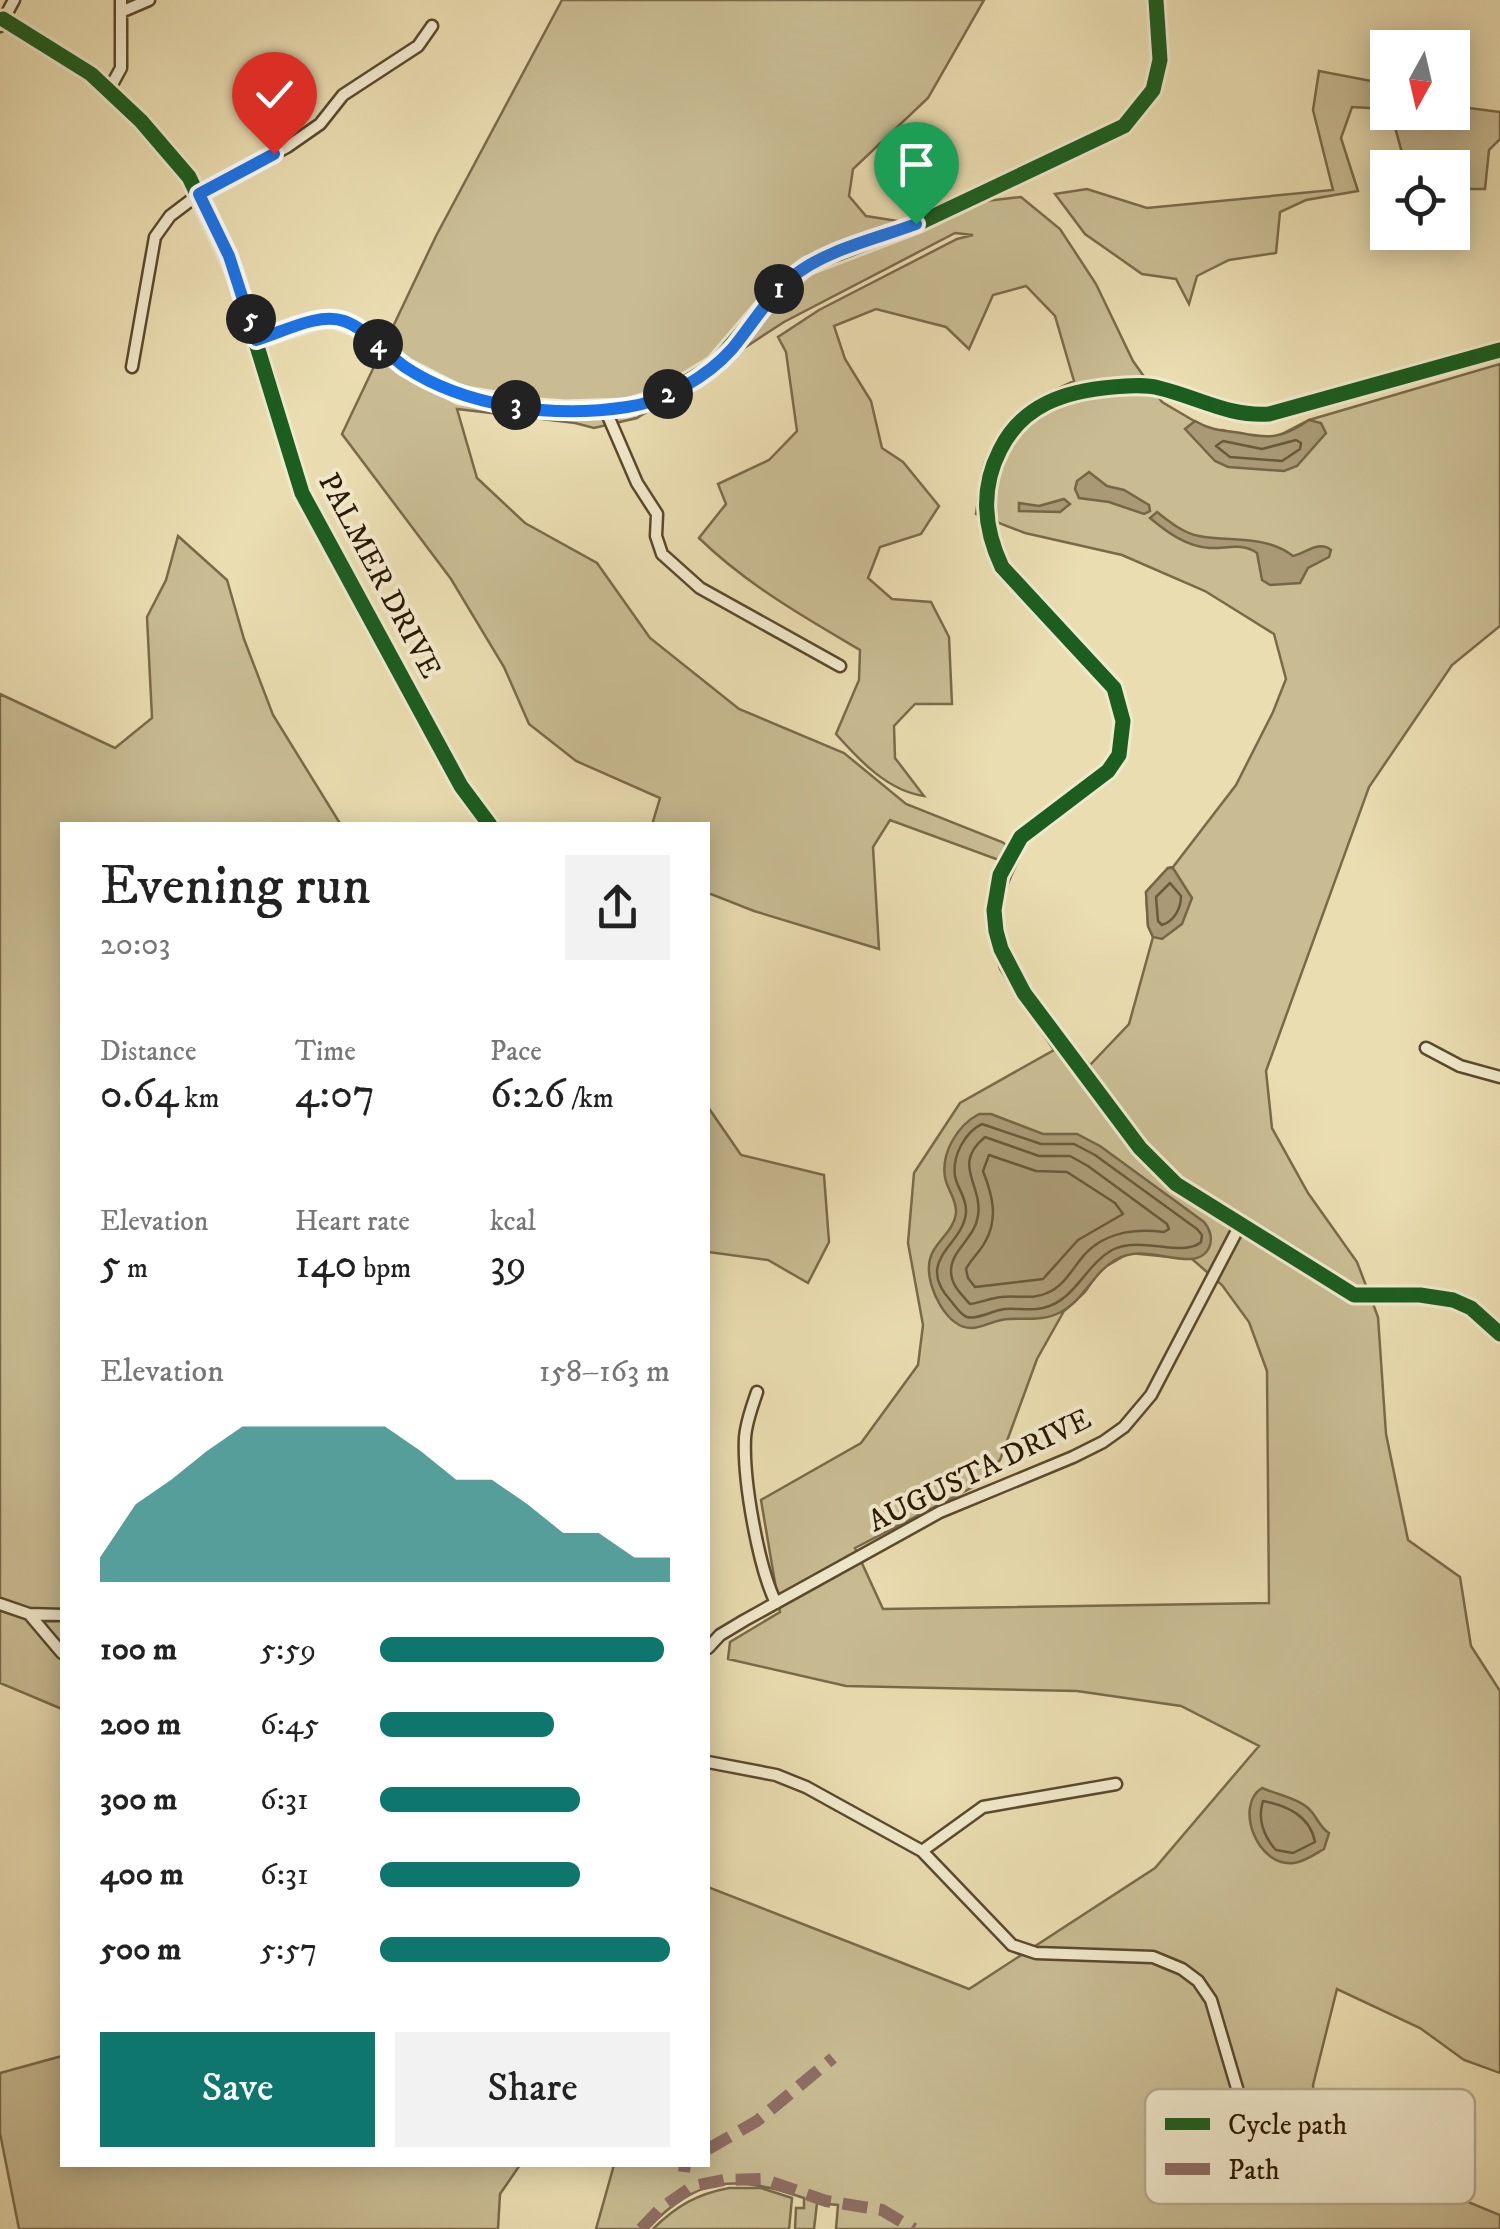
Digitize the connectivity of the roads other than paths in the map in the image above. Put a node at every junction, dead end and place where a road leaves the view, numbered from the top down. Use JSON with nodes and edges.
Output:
{"nodes":[{"id":1,"x":14,"y":0,"type":"edge"},
{"id":2,"x":149,"y":0,"type":"edge"},
{"id":3,"x":1156,"y":0,"type":"edge"},
{"id":4,"x":121,"y":6,"type":"edge"},
{"id":5,"x":2,"y":23,"type":"edge"},
{"id":6,"x":432,"y":26,"type":"dead end"},
{"id":7,"x":109,"y":90,"type":"junction"},
{"id":8,"x":199,"y":194,"type":"junction"},
{"id":9,"x":256,"y":340,"type":"junction"},
{"id":10,"x":1500,"y":350,"type":"edge"},
{"id":11,"x":132,"y":367,"type":"dead end"},
{"id":12,"x":605,"y":409,"type":"junction"},
{"id":13,"x":840,"y":666,"type":"dead end"},
{"id":14,"x":488,"y":822,"type":"edge"},
{"id":15,"x":1426,"y":1048,"type":"dead end"},
{"id":16,"x":1500,"y":1077,"type":"edge"},
{"id":17,"x":1240,"y":1225,"type":"junction"},
{"id":18,"x":1500,"y":1334,"type":"edge"},
{"id":19,"x":757,"y":1392,"type":"dead end"},
{"id":20,"x":776,"y":1603,"type":"junction"},
{"id":21,"x":0,"y":1604,"type":"edge"},
{"id":22,"x":28,"y":1614,"type":"junction"},
{"id":23,"x":60,"y":1615,"type":"edge"},
{"id":24,"x":710,"y":1646,"type":"edge"},
{"id":25,"x":60,"y":1651,"type":"edge"},
{"id":26,"x":710,"y":1762,"type":"edge"},
{"id":27,"x":1116,"y":1784,"type":"dead end"},
{"id":28,"x":922,"y":1851,"type":"junction"},
{"id":29,"x":1237,"y":2089,"type":"edge"}],
"edges":[{"from":1,"to":5,"type":"street"},
{"from":2,"to":4,"type":"street"},
{"from":3,"to":12,"type":"street"},
{"from":4,"to":7,"type":"street"},
{"from":5,"to":7,"type":"street","name":"PALMER DRIVE"},
{"from":6,"to":8,"type":"street"},
{"from":7,"to":8,"type":"street","name":"PALMER DRIVE"},
{"from":8,"to":9,"type":"street","name":"PALMER DRIVE"},
{"from":8,"to":11,"type":"street"},
{"from":9,"to":12,"type":"street"},
{"from":9,"to":14,"type":"street","name":"PALMER DRIVE"},
{"from":10,"to":17,"type":"street"},
{"from":12,"to":13,"type":"street"},
{"from":15,"to":16,"type":"street"},
{"from":17,"to":18,"type":"street"},
{"from":17,"to":20,"type":"street","name":"AUGUSTA DRIVE"},
{"from":19,"to":20,"type":"street"},
{"from":20,"to":24,"type":"street","name":"AUGUSTA DRIVE"},
{"from":21,"to":22,"type":"street"},
{"from":22,"to":23,"type":"street"},
{"from":22,"to":25,"type":"street"},
{"from":26,"to":28,"type":"street"},
{"from":27,"to":28,"type":"street"},
{"from":28,"to":29,"type":"street"}]}
